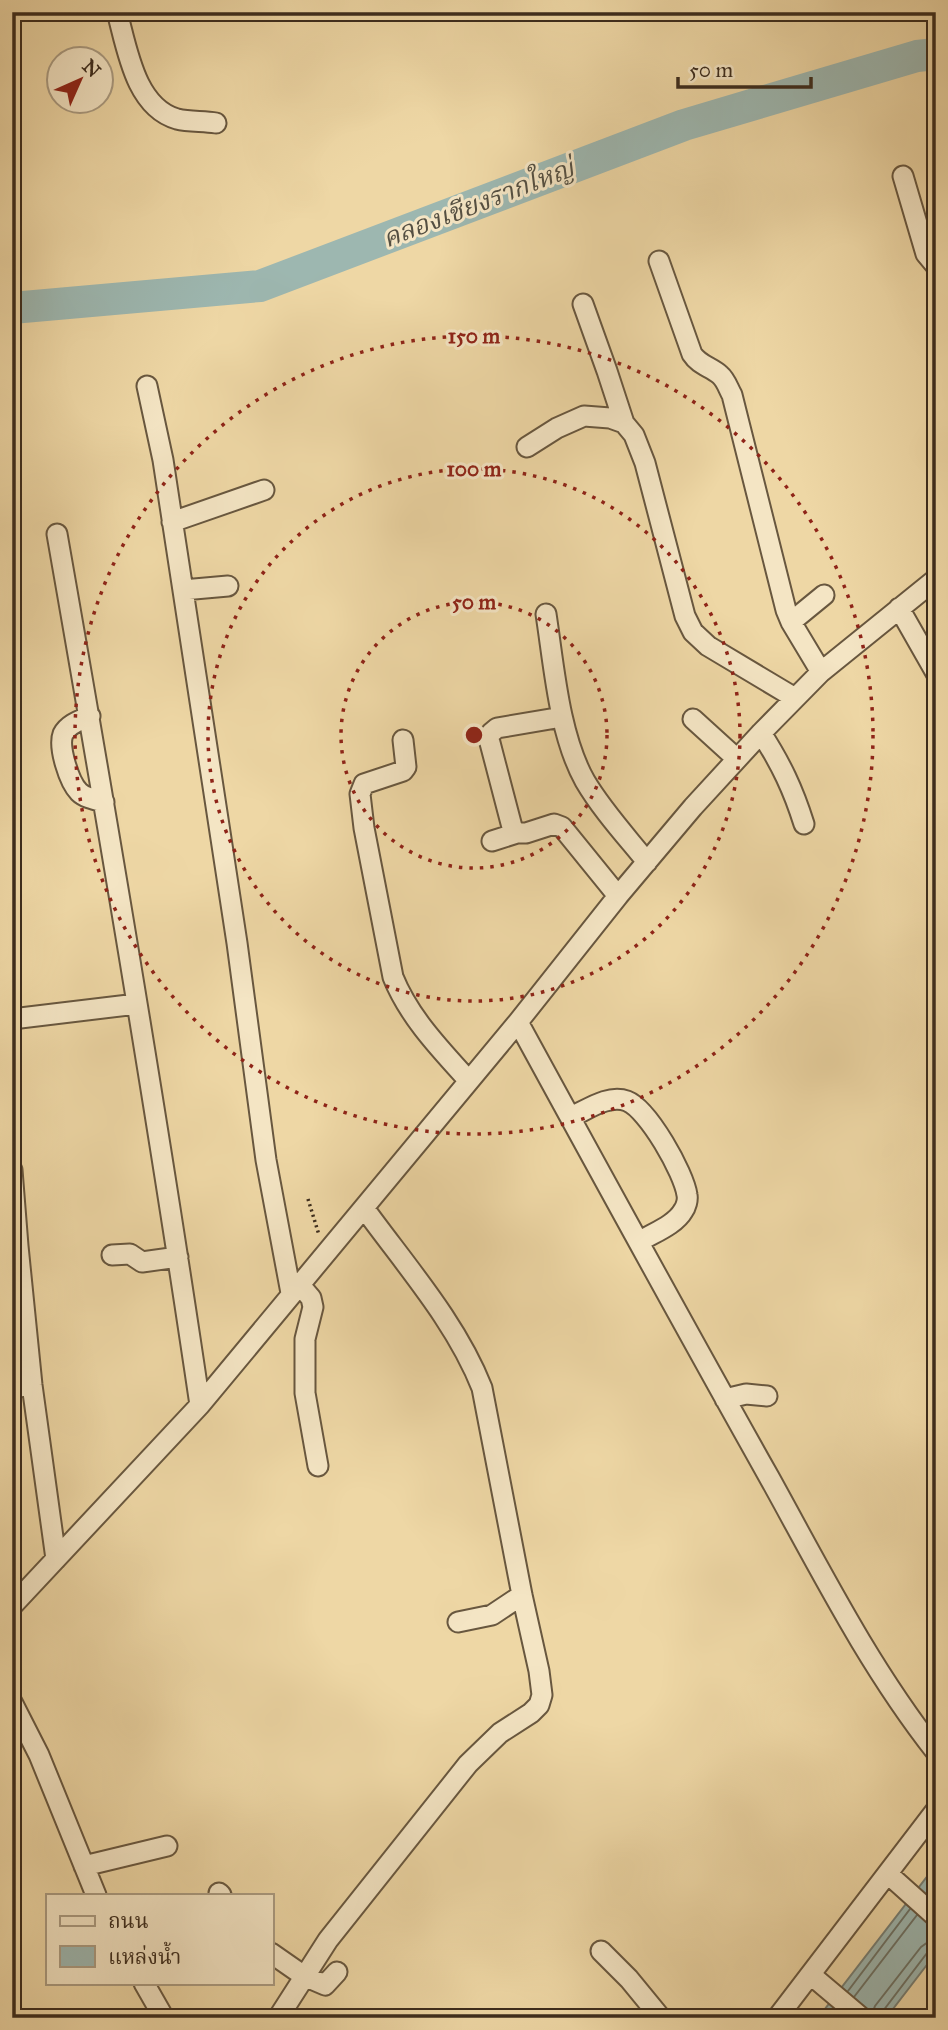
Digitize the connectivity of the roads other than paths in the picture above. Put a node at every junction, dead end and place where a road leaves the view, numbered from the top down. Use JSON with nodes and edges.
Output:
{"nodes":[{"id":1,"x":117,"y":12,"type":"edge"},
{"id":2,"x":216,"y":123,"type":"dead end"},
{"id":3,"x":903,"y":176,"type":"dead end"},
{"id":4,"x":659,"y":261,"type":"dead end"},
{"id":5,"x":936,"y":266,"type":"edge"},
{"id":6,"x":583,"y":304,"type":"dead end"},
{"id":7,"x":147,"y":386,"type":"dead end"},
{"id":8,"x":624,"y":423,"type":"junction"},
{"id":9,"x":527,"y":447,"type":"dead end"},
{"id":10,"x":264,"y":490,"type":"dead end"},
{"id":11,"x":172,"y":522,"type":"junction"},
{"id":12,"x":57,"y":534,"type":"dead end"},
{"id":13,"x":936,"y":579,"type":"edge"},
{"id":14,"x":228,"y":586,"type":"dead end"},
{"id":15,"x":183,"y":590,"type":"junction"},
{"id":16,"x":824,"y":595,"type":"dead end"},
{"id":17,"x":899,"y":608,"type":"junction"},
{"id":18,"x":545,"y":614,"type":"dead end"},
{"id":19,"x":791,"y":622,"type":"junction"},
{"id":20,"x":821,"y":672,"type":"junction"},
{"id":21,"x":936,"y":673,"type":"edge"},
{"id":22,"x":795,"y":698,"type":"junction"},
{"id":23,"x":90,"y":716,"type":"junction"},
{"id":24,"x":562,"y":717,"type":"junction"},
{"id":25,"x":693,"y":719,"type":"dead end"},
{"id":26,"x":761,"y":733,"type":"junction"},
{"id":27,"x":403,"y":740,"type":"dead end"},
{"id":28,"x":737,"y":759,"type":"junction"},
{"id":29,"x":104,"y":802,"type":"junction"},
{"id":30,"x":804,"y":824,"type":"dead end"},
{"id":31,"x":517,"y":833,"type":"junction"},
{"id":32,"x":492,"y":841,"type":"dead end"},
{"id":33,"x":647,"y":862,"type":"junction"},
{"id":34,"x":618,"y":896,"type":"junction"},
{"id":35,"x":137,"y":1004,"type":"junction"},
{"id":36,"x":12,"y":1019,"type":"edge"},
{"id":37,"x":519,"y":1022,"type":"junction"},
{"id":38,"x":469,"y":1081,"type":"junction"},
{"id":39,"x":571,"y":1118,"type":"junction"},
{"id":40,"x":12,"y":1170,"type":"edge"},
{"id":41,"x":364,"y":1208,"type":"junction"},
{"id":42,"x":639,"y":1242,"type":"junction"},
{"id":43,"x":112,"y":1255,"type":"dead end"},
{"id":44,"x":178,"y":1257,"type":"junction"},
{"id":45,"x":295,"y":1289,"type":"junction"},
{"id":46,"x":32,"y":1385,"type":"junction"},
{"id":47,"x":12,"y":1388,"type":"edge"},
{"id":48,"x":767,"y":1396,"type":"dead end"},
{"id":49,"x":725,"y":1399,"type":"junction"},
{"id":50,"x":200,"y":1405,"type":"junction"},
{"id":51,"x":318,"y":1466,"type":"dead end"},
{"id":52,"x":56,"y":1559,"type":"junction"},
{"id":53,"x":522,"y":1595,"type":"junction"},
{"id":54,"x":12,"y":1606,"type":"edge"},
{"id":55,"x":458,"y":1622,"type":"dead end"},
{"id":56,"x":12,"y":1702,"type":"edge"},
{"id":57,"x":936,"y":1752,"type":"edge"},
{"id":58,"x":936,"y":1810,"type":"edge"},
{"id":59,"x":166,"y":1846,"type":"dead end"},
{"id":60,"x":84,"y":1866,"type":"junction"},
{"id":61,"x":888,"y":1874,"type":"junction"},
{"id":62,"x":96,"y":1894,"type":"edge"},
{"id":63,"x":936,"y":1917,"type":"edge"},
{"id":64,"x":601,"y":1951,"type":"dead end"},
{"id":65,"x":273,"y":1953,"type":"edge"},
{"id":66,"x":337,"y":1972,"type":"dead end"},
{"id":67,"x":811,"y":1975,"type":"junction"},
{"id":68,"x":304,"y":1976,"type":"junction"},
{"id":69,"x":145,"y":1984,"type":"edge"},
{"id":70,"x":164,"y":2018,"type":"edge"},
{"id":71,"x":278,"y":2018,"type":"edge"},
{"id":72,"x":661,"y":2018,"type":"edge"},
{"id":73,"x":777,"y":2018,"type":"edge"},
{"id":74,"x":862,"y":2018,"type":"edge"}],
"edges":[{"from":1,"to":2,"type":"street"},
{"from":3,"to":5,"type":"street"},
{"from":4,"to":19,"type":"street"},
{"from":6,"to":8,"type":"street"},
{"from":7,"to":11,"type":"street"},
{"from":8,"to":9,"type":"street"},
{"from":8,"to":22,"type":"street"},
{"from":10,"to":11,"type":"street"},
{"from":11,"to":15,"type":"street"},
{"from":12,"to":23,"type":"street"},
{"from":13,"to":17,"type":"street"},
{"from":14,"to":15,"type":"street"},
{"from":15,"to":45,"type":"street"},
{"from":16,"to":19,"type":"street"},
{"from":17,"to":20,"type":"street"},
{"from":17,"to":21,"type":"street"},
{"from":18,"to":24,"type":"street"},
{"from":19,"to":20,"type":"street"},
{"from":20,"to":22,"type":"street"},
{"from":22,"to":26,"type":"street"},
{"from":23,"to":29,"type":"street"},
{"from":23,"to":29,"type":"street"},
{"from":24,"to":31,"type":"street"},
{"from":24,"to":33,"type":"street"},
{"from":25,"to":28,"type":"street"},
{"from":26,"to":28,"type":"street"},
{"from":26,"to":30,"type":"street"},
{"from":27,"to":38,"type":"street"},
{"from":28,"to":33,"type":"street"},
{"from":29,"to":35,"type":"street"},
{"from":31,"to":32,"type":"street"},
{"from":31,"to":34,"type":"street"},
{"from":33,"to":34,"type":"street"},
{"from":34,"to":37,"type":"street"},
{"from":35,"to":36,"type":"street"},
{"from":35,"to":44,"type":"street"},
{"from":37,"to":38,"type":"street"},
{"from":37,"to":39,"type":"street"},
{"from":38,"to":41,"type":"street"},
{"from":39,"to":42,"type":"street"},
{"from":39,"to":42,"type":"street"},
{"from":40,"to":46,"type":"street"},
{"from":41,"to":45,"type":"street"},
{"from":41,"to":53,"type":"street"},
{"from":42,"to":49,"type":"street"},
{"from":43,"to":44,"type":"street"},
{"from":44,"to":50,"type":"street"},
{"from":45,"to":50,"type":"street"},
{"from":45,"to":51,"type":"street"},
{"from":46,"to":47,"type":"street"},
{"from":46,"to":52,"type":"street"},
{"from":48,"to":49,"type":"street"},
{"from":49,"to":57,"type":"street"},
{"from":50,"to":52,"type":"street"},
{"from":52,"to":54,"type":"street"},
{"from":53,"to":55,"type":"street"},
{"from":53,"to":68,"type":"street"},
{"from":56,"to":60,"type":"street"},
{"from":58,"to":61,"type":"street"},
{"from":59,"to":60,"type":"street"},
{"from":60,"to":62,"type":"street"},
{"from":61,"to":63,"type":"street"},
{"from":61,"to":67,"type":"street"},
{"from":64,"to":72,"type":"street"},
{"from":65,"to":68,"type":"street"},
{"from":66,"to":68,"type":"street"},
{"from":67,"to":73,"type":"street"},
{"from":67,"to":74,"type":"street"},
{"from":68,"to":71,"type":"street"},
{"from":69,"to":70,"type":"street"}]}
